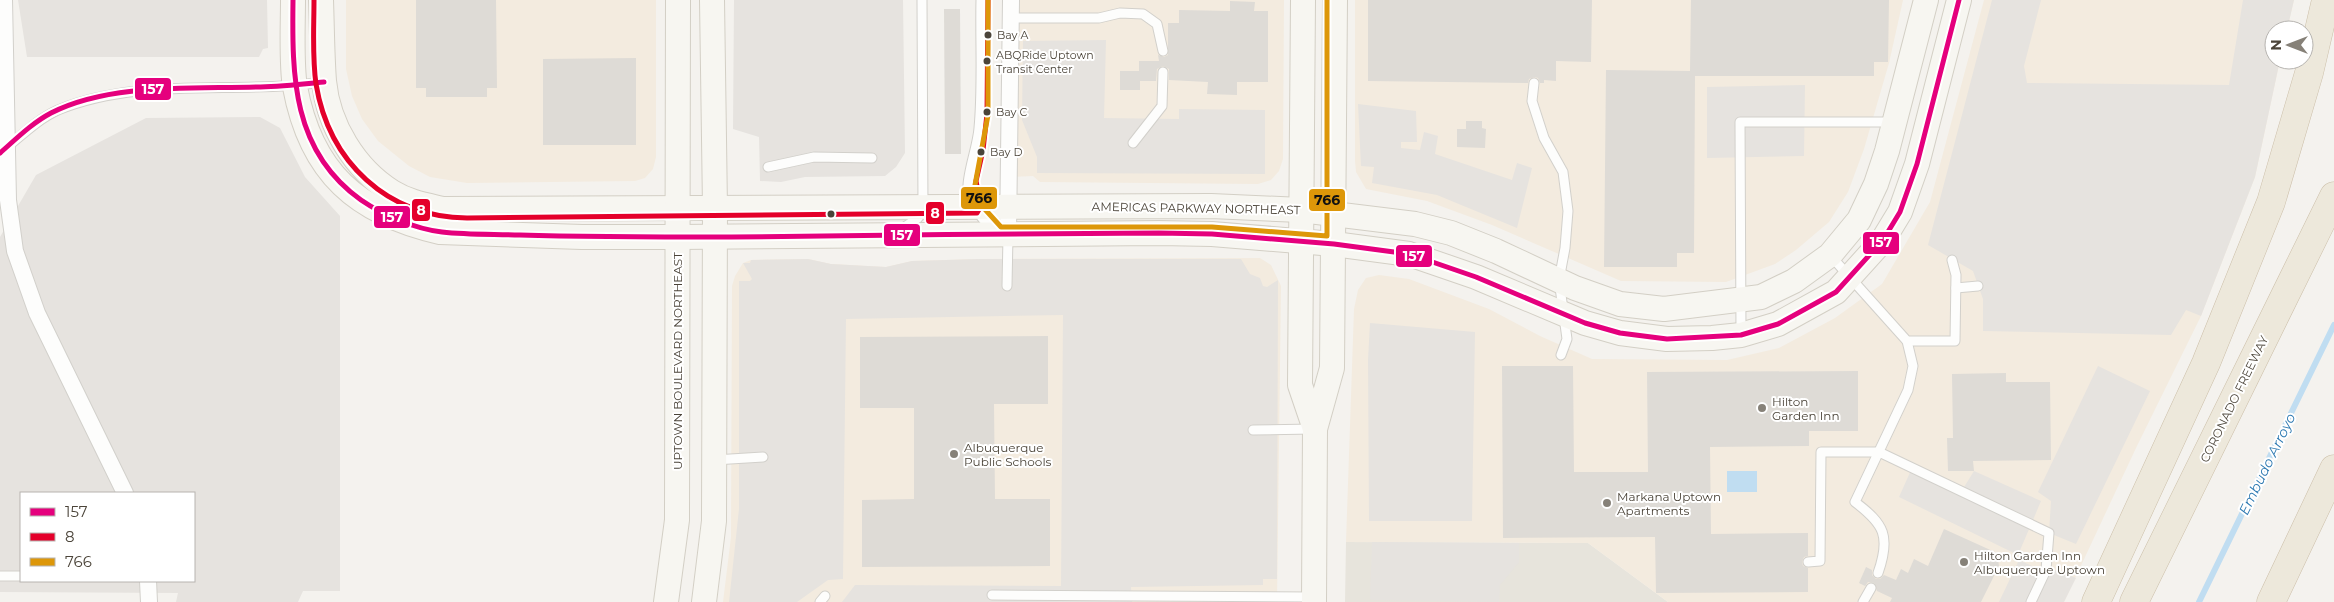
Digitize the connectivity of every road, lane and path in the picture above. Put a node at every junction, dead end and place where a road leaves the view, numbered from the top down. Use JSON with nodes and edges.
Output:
{"nodes":[{"id":1,"x":4,"y":0,"type":"edge"},
{"id":2,"x":292,"y":0,"type":"edge"},
{"id":3,"x":321,"y":0,"type":"edge"},
{"id":4,"x":678,"y":0,"type":"edge"},
{"id":5,"x":712,"y":0,"type":"edge"},
{"id":6,"x":922,"y":0,"type":"edge"},
{"id":7,"x":980,"y":0,"type":"edge"},
{"id":8,"x":1010,"y":0,"type":"edge"},
{"id":9,"x":1303,"y":0,"type":"edge"},
{"id":10,"x":1335,"y":0,"type":"edge"},
{"id":11,"x":1926,"y":0,"type":"edge"},
{"id":12,"x":1959,"y":0,"type":"edge"},
{"id":13,"x":2326,"y":0,"type":"edge"},
{"id":14,"x":1010,"y":18,"type":"junction"},
{"id":15,"x":1163,"y":51,"type":"dead end"},
{"id":16,"x":1163,"y":72,"type":"dead end"},
{"id":17,"x":324,"y":82,"type":"junction"},
{"id":18,"x":1534,"y":83,"type":"dead end"},
{"id":19,"x":295,"y":87,"type":"junction"},
{"id":20,"x":3,"y":99,"type":"edge"},
{"id":21,"x":1895,"y":122,"type":"junction"},
{"id":22,"x":1134,"y":143,"type":"dead end"},
{"id":23,"x":4,"y":150,"type":"edge"},
{"id":24,"x":872,"y":158,"type":"dead end"},
{"id":25,"x":768,"y":167,"type":"dead end"},
{"id":26,"x":2334,"y":196,"type":"edge"},
{"id":27,"x":974,"y":206,"type":"junction"},
{"id":28,"x":1008,"y":206,"type":"junction"},
{"id":29,"x":923,"y":207,"type":"junction"},
{"id":30,"x":677,"y":208,"type":"junction"},
{"id":31,"x":715,"y":208,"type":"junction"},
{"id":32,"x":1301,"y":210,"type":"junction"},
{"id":33,"x":1334,"y":213,"type":"junction"},
{"id":34,"x":886,"y":235,"type":"junction"},
{"id":35,"x":1003,"y":235,"type":"junction"},
{"id":36,"x":677,"y":237,"type":"junction"},
{"id":37,"x":714,"y":237,"type":"junction"},
{"id":38,"x":1300,"y":243,"type":"junction"},
{"id":39,"x":1334,"y":244,"type":"junction"},
{"id":40,"x":1830,"y":255,"type":"junction"},
{"id":41,"x":1952,"y":260,"type":"dead end"},
{"id":42,"x":1852,"y":277,"type":"junction"},
{"id":43,"x":1559,"y":280,"type":"junction"},
{"id":44,"x":1007,"y":286,"type":"dead end"},
{"id":45,"x":1978,"y":286,"type":"dead end"},
{"id":46,"x":1956,"y":288,"type":"junction"},
{"id":47,"x":1741,"y":300,"type":"junction"},
{"id":48,"x":1564,"y":315,"type":"junction"},
{"id":49,"x":1741,"y":334,"type":"junction"},
{"id":50,"x":1907,"y":340,"type":"junction"},
{"id":51,"x":1561,"y":355,"type":"dead end"},
{"id":52,"x":1315,"y":429,"type":"junction"},
{"id":53,"x":1253,"y":430,"type":"dead end"},
{"id":54,"x":1879,"y":452,"type":"junction"},
{"id":55,"x":763,"y":457,"type":"dead end"},
{"id":56,"x":714,"y":460,"type":"junction"},
{"id":57,"x":2334,"y":469,"type":"edge"},
{"id":58,"x":125,"y":492,"type":"edge"},
{"id":59,"x":2334,"y":496,"type":"edge"},
{"id":60,"x":1808,"y":562,"type":"dead end"},
{"id":61,"x":1878,"y":573,"type":"dead end"},
{"id":62,"x":2286,"y":574,"type":"junction"},
{"id":63,"x":0,"y":576,"type":"edge"},
{"id":64,"x":20,"y":576,"type":"edge"},
{"id":65,"x":148,"y":582,"type":"edge"},
{"id":66,"x":1871,"y":588,"type":"dead end"},
{"id":67,"x":992,"y":595,"type":"dead end"},
{"id":68,"x":1314,"y":600,"type":"edge"},
{"id":69,"x":149,"y":602,"type":"edge"},
{"id":70,"x":666,"y":602,"type":"edge"},
{"id":71,"x":704,"y":602,"type":"edge"},
{"id":72,"x":1863,"y":602,"type":"edge"},
{"id":73,"x":2030,"y":602,"type":"edge"},
{"id":74,"x":2096,"y":602,"type":"edge"},
{"id":75,"x":2134,"y":602,"type":"edge"},
{"id":76,"x":2271,"y":602,"type":"edge"}],
"edges":[{"from":1,"to":20,"type":"street"},
{"from":2,"to":19,"type":"street","name":"AMERICAS PARKWAY NORTHEAST"},
{"from":3,"to":17,"type":"street","name":"AMERICAS PARKWAY NORTHEAST"},
{"from":4,"to":30,"type":"street","name":"UPTOWN BOULEVARD NORTHEAST"},
{"from":5,"to":31,"type":"street"},
{"from":6,"to":29,"type":"lane"},
{"from":7,"to":27,"type":"lane"},
{"from":8,"to":14,"type":"street"},
{"from":9,"to":32,"type":"street"},
{"from":10,"to":33,"type":"street"},
{"from":11,"to":21,"type":"street","name":"AMERICAS PARKWAY NORTHEAST"},
{"from":12,"to":42,"type":"street","name":"AMERICAS PARKWAY NORTHEAST"},
{"from":13,"to":74,"type":"highway"},
{"from":14,"to":15,"type":"lane"},
{"from":14,"to":28,"type":"street"},
{"from":16,"to":22,"type":"lane"},
{"from":17,"to":19,"type":"lane"},
{"from":17,"to":30,"type":"street","name":"AMERICAS PARKWAY NORTHEAST"},
{"from":18,"to":43,"type":"lane"},
{"from":19,"to":23,"type":"lane"},
{"from":19,"to":36,"type":"street","name":"AMERICAS PARKWAY NORTHEAST"},
{"from":20,"to":23,"type":"street"},
{"from":21,"to":40,"type":"street","name":"AMERICAS PARKWAY NORTHEAST"},
{"from":21,"to":47,"type":"lane"},
{"from":23,"to":58,"type":"street"},
{"from":24,"to":25,"type":"lane"},
{"from":26,"to":75,"type":"highway","name":"CORONADO FREEWAY"},
{"from":27,"to":28,"type":"street","name":"AMERICAS PARKWAY NORTHEAST"},
{"from":27,"to":29,"type":"street","name":"AMERICAS PARKWAY NORTHEAST"},
{"from":27,"to":35,"type":"lane"},
{"from":28,"to":32,"type":"street","name":"AMERICAS PARKWAY NORTHEAST"},
{"from":28,"to":35,"type":"street"},
{"from":29,"to":31,"type":"street","name":"AMERICAS PARKWAY NORTHEAST"},
{"from":29,"to":34,"type":"lane"},
{"from":30,"to":31,"type":"street","name":"AMERICAS PARKWAY NORTHEAST"},
{"from":30,"to":36,"type":"street","name":"UPTOWN BOULEVARD NORTHEAST"},
{"from":31,"to":37,"type":"street"},
{"from":32,"to":33,"type":"street","name":"AMERICAS PARKWAY NORTHEAST"},
{"from":32,"to":38,"type":"street"},
{"from":33,"to":39,"type":"street"},
{"from":33,"to":43,"type":"street","name":"AMERICAS PARKWAY NORTHEAST"},
{"from":34,"to":35,"type":"street","name":"AMERICAS PARKWAY NORTHEAST"},
{"from":34,"to":37,"type":"street","name":"AMERICAS PARKWAY NORTHEAST"},
{"from":35,"to":38,"type":"street","name":"AMERICAS PARKWAY NORTHEAST"},
{"from":35,"to":44,"type":"lane"},
{"from":36,"to":37,"type":"street","name":"AMERICAS PARKWAY NORTHEAST"},
{"from":36,"to":70,"type":"street","name":"UPTOWN BOULEVARD NORTHEAST"},
{"from":37,"to":56,"type":"street"},
{"from":38,"to":39,"type":"street","name":"AMERICAS PARKWAY NORTHEAST"},
{"from":38,"to":52,"type":"street"},
{"from":39,"to":48,"type":"street","name":"AMERICAS PARKWAY NORTHEAST"},
{"from":39,"to":52,"type":"street"},
{"from":40,"to":42,"type":"lane"},
{"from":40,"to":47,"type":"street","name":"AMERICAS PARKWAY NORTHEAST"},
{"from":41,"to":46,"type":"lane"},
{"from":42,"to":49,"type":"street","name":"AMERICAS PARKWAY NORTHEAST"},
{"from":42,"to":50,"type":"lane"},
{"from":43,"to":47,"type":"street","name":"AMERICAS PARKWAY NORTHEAST"},
{"from":43,"to":48,"type":"lane"},
{"from":45,"to":46,"type":"lane"},
{"from":46,"to":50,"type":"lane"},
{"from":47,"to":49,"type":"lane"},
{"from":48,"to":49,"type":"street","name":"AMERICAS PARKWAY NORTHEAST"},
{"from":48,"to":51,"type":"lane"},
{"from":50,"to":54,"type":"lane"},
{"from":52,"to":53,"type":"lane"},
{"from":52,"to":68,"type":"street"},
{"from":54,"to":60,"type":"lane"},
{"from":54,"to":61,"type":"lane"},
{"from":54,"to":73,"type":"lane"},
{"from":55,"to":56,"type":"lane"},
{"from":56,"to":71,"type":"street"},
{"from":57,"to":62,"type":"highway"},
{"from":59,"to":62,"type":"highway"},
{"from":62,"to":76,"type":"highway"},
{"from":63,"to":64,"type":"lane"},
{"from":65,"to":69,"type":"street"},
{"from":66,"to":72,"type":"lane"},
{"from":67,"to":68,"type":"lane"}]}
